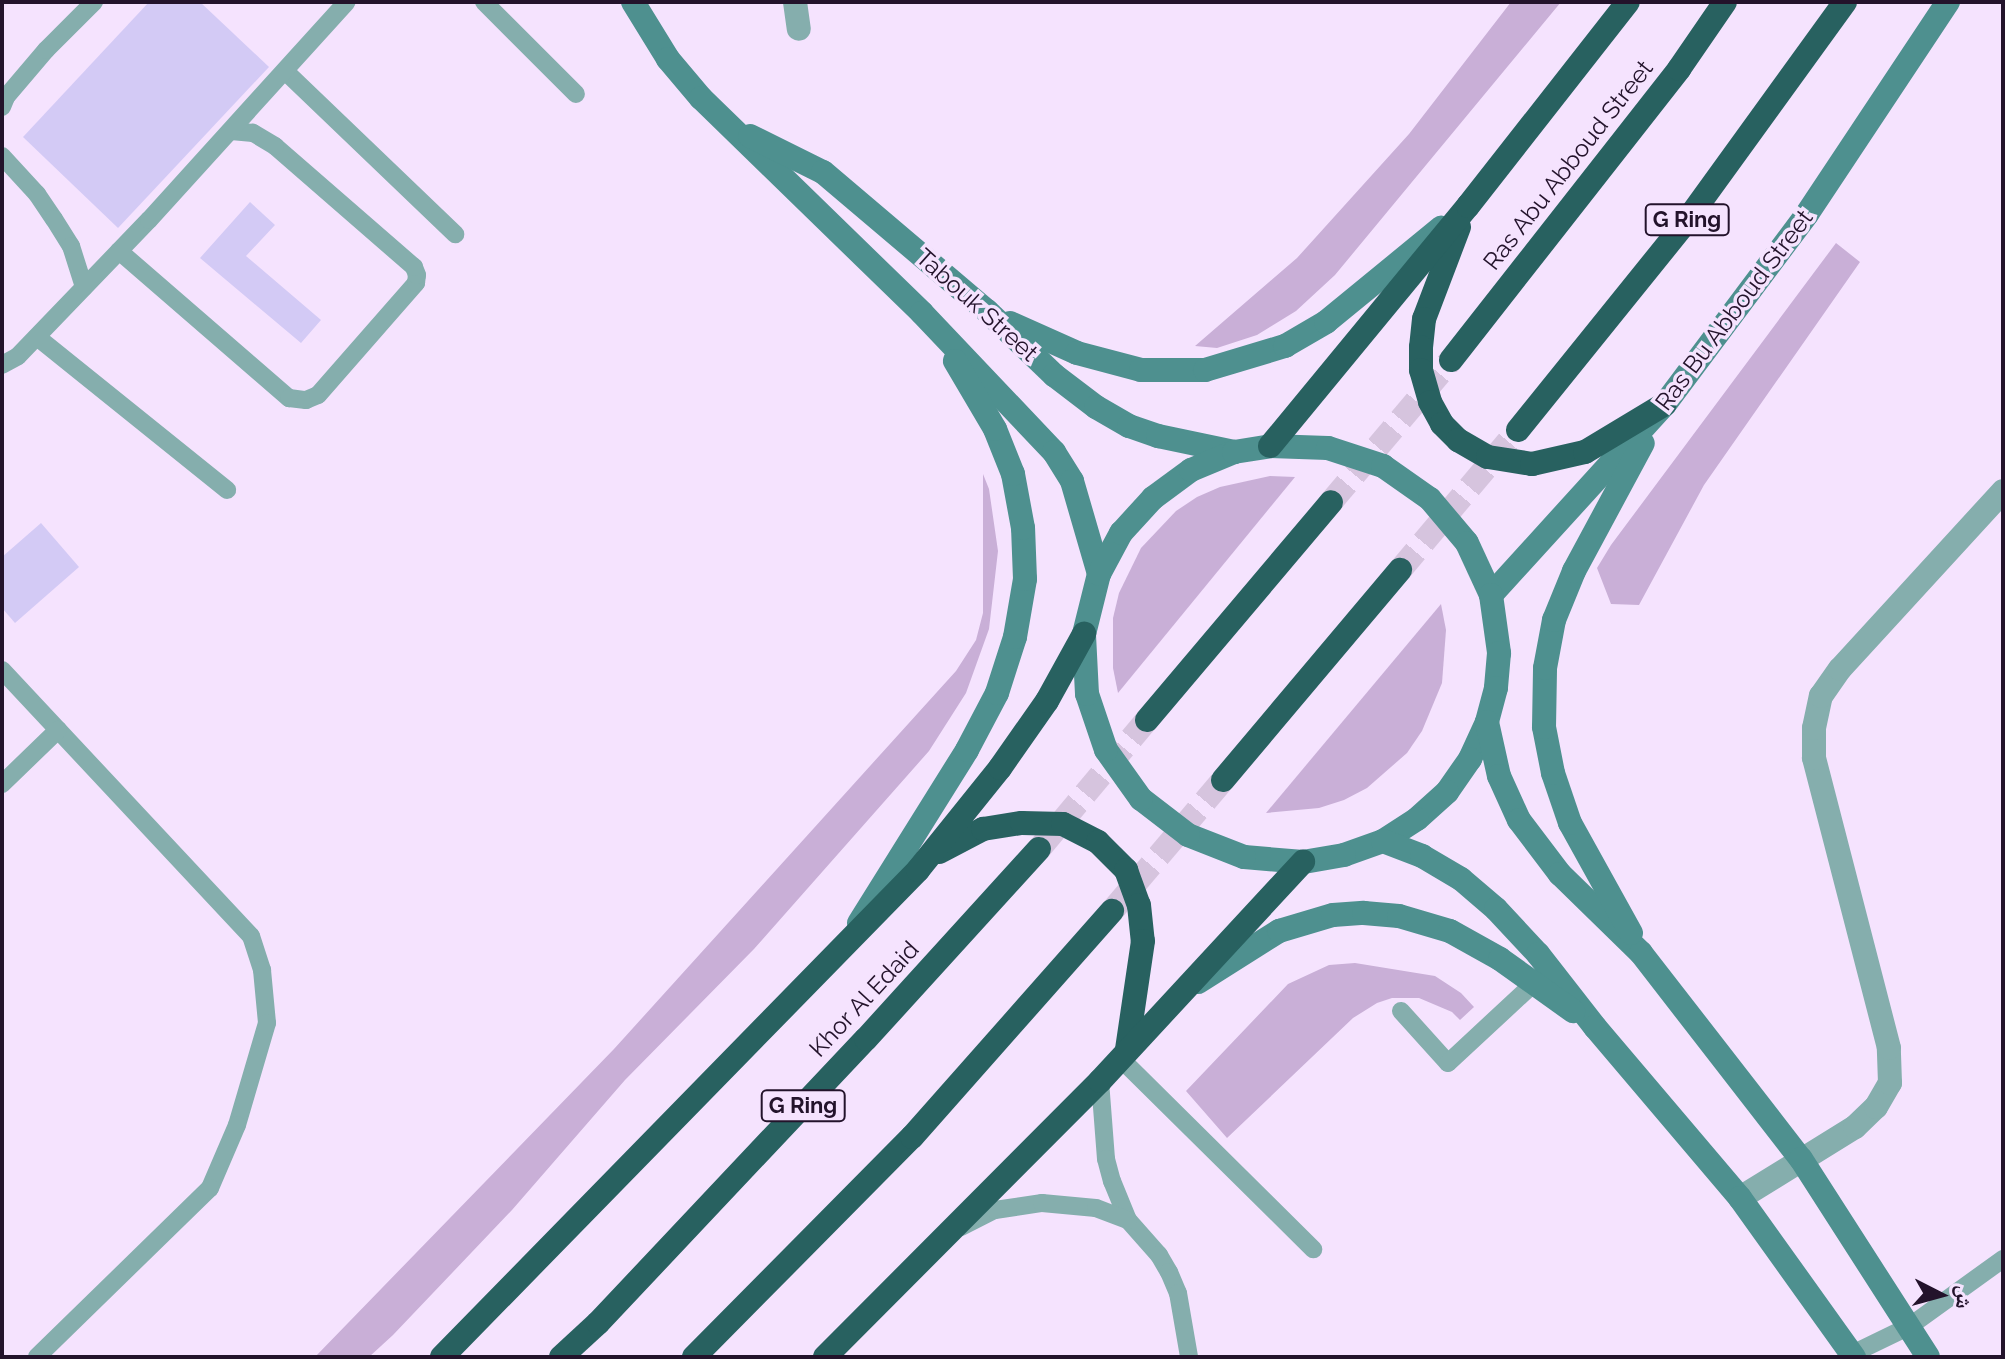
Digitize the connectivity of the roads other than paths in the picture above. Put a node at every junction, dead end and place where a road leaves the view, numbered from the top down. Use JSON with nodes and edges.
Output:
{"nodes":[{"id":1,"x":94,"y":2,"type":"edge"},
{"id":2,"x":347,"y":2,"type":"edge"},
{"id":3,"x":484,"y":2,"type":"edge"},
{"id":4,"x":633,"y":2,"type":"edge"},
{"id":5,"x":795,"y":2,"type":"edge"},
{"id":6,"x":1628,"y":2,"type":"edge"},
{"id":7,"x":1725,"y":2,"type":"edge"},
{"id":8,"x":1845,"y":2,"type":"edge"},
{"id":9,"x":1948,"y":2,"type":"edge"},
{"id":10,"x":799,"y":29,"type":"dead end"},
{"id":11,"x":285,"y":71,"type":"junction"},
{"id":12,"x":576,"y":94,"type":"dead end"},
{"id":13,"x":2,"y":107,"type":"edge"},
{"id":14,"x":733,"y":128,"type":"junction"},
{"id":15,"x":231,"y":131,"type":"junction"},
{"id":16,"x":2,"y":156,"type":"edge"},
{"id":17,"x":1468,"y":206,"type":"junction"},
{"id":18,"x":455,"y":234,"type":"dead end"},
{"id":19,"x":119,"y":251,"type":"junction"},
{"id":20,"x":84,"y":287,"type":"junction"},
{"id":21,"x":987,"y":311,"type":"junction"},
{"id":22,"x":922,"y":313,"type":"junction"},
{"id":23,"x":37,"y":337,"type":"junction"},
{"id":24,"x":1451,"y":360,"type":"tunnel mouth"},
{"id":25,"x":2,"y":365,"type":"edge"},
{"id":26,"x":1665,"y":404,"type":"junction"},
{"id":27,"x":1518,"y":430,"type":"tunnel mouth"},
{"id":28,"x":1270,"y":446,"type":"junction"},
{"id":29,"x":1234,"y":452,"type":"junction"},
{"id":30,"x":227,"y":490,"type":"dead end"},
{"id":31,"x":2003,"y":491,"type":"edge"},
{"id":32,"x":1331,"y":502,"type":"tunnel mouth"},
{"id":33,"x":1400,"y":570,"type":"tunnel mouth"},
{"id":34,"x":1099,"y":574,"type":"junction"},
{"id":35,"x":1491,"y":595,"type":"junction"},
{"id":36,"x":1084,"y":634,"type":"junction"},
{"id":37,"x":2,"y":670,"type":"edge"},
{"id":38,"x":1147,"y":720,"type":"tunnel mouth"},
{"id":39,"x":1487,"y":722,"type":"junction"},
{"id":40,"x":58,"y":730,"type":"junction"},
{"id":41,"x":1223,"y":780,"type":"tunnel mouth"},
{"id":42,"x":2,"y":784,"type":"edge"},
{"id":43,"x":1383,"y":841,"type":"junction"},
{"id":44,"x":1039,"y":849,"type":"tunnel mouth"},
{"id":45,"x":1303,"y":862,"type":"junction"},
{"id":46,"x":918,"y":870,"type":"junction"},
{"id":47,"x":1112,"y":911,"type":"tunnel mouth"},
{"id":48,"x":843,"y":948,"type":"junction"},
{"id":49,"x":1641,"y":953,"type":"junction"},
{"id":50,"x":1534,"y":983,"type":"junction"},
{"id":51,"x":1180,"y":995,"type":"junction"},
{"id":52,"x":1401,"y":1011,"type":"dead end"},
{"id":53,"x":1595,"y":1027,"type":"junction"},
{"id":54,"x":1123,"y":1054,"type":"junction"},
{"id":55,"x":1100,"y":1081,"type":"junction"},
{"id":56,"x":1801,"y":1159,"type":"junction"},
{"id":57,"x":1740,"y":1198,"type":"junction"},
{"id":58,"x":1128,"y":1220,"type":"junction"},
{"id":59,"x":952,"y":1231,"type":"junction"},
{"id":60,"x":1313,"y":1249,"type":"dead end"},
{"id":61,"x":2003,"y":1259,"type":"edge"},
{"id":62,"x":1910,"y":1326,"type":"junction"},
{"id":63,"x":1185,"y":1352,"type":"edge"},
{"id":64,"x":1853,"y":1355,"type":"edge"},
{"id":65,"x":37,"y":1357,"type":"edge"},
{"id":66,"x":442,"y":1357,"type":"edge"},
{"id":67,"x":561,"y":1357,"type":"edge"},
{"id":68,"x":694,"y":1357,"type":"edge"},
{"id":69,"x":825,"y":1357,"type":"edge"},
{"id":70,"x":1928,"y":1357,"type":"edge"}],
"edges":[{"from":1,"to":13,"type":"lane"},
{"from":2,"to":11,"type":"lane"},
{"from":3,"to":12,"type":"lane"},
{"from":4,"to":14,"type":"street","name":"Tabouk Street"},
{"from":5,"to":10,"type":"street"},
{"from":6,"to":17,"type":"highway"},
{"from":7,"to":24,"type":"highway","name":"Ras Abu Abboud Street"},
{"from":8,"to":27,"type":"highway","number":"G Ring"},
{"from":9,"to":26,"type":"street","name":"Ras Bu Abboud Street"},
{"from":11,"to":15,"type":"lane"},
{"from":11,"to":18,"type":"lane"},
{"from":14,"to":21,"type":"street","name":"Tabouk Street"},
{"from":14,"to":22,"type":"street","name":"Tabouk Street"},
{"from":15,"to":19,"type":"lane"},
{"from":15,"to":19,"type":"lane"},
{"from":16,"to":20,"type":"lane"},
{"from":17,"to":21,"type":"street"},
{"from":17,"to":26,"type":"highway"},
{"from":17,"to":28,"type":"highway"},
{"from":19,"to":20,"type":"lane"},
{"from":20,"to":23,"type":"lane"},
{"from":21,"to":29,"type":"street","name":"Tabouk Street"},
{"from":22,"to":34,"type":"street","name":"Tabouk Street"},
{"from":22,"to":48,"type":"street"},
{"from":23,"to":25,"type":"lane"},
{"from":23,"to":30,"type":"lane"},
{"from":26,"to":35,"type":"street","name":"Ras Bu Abboud Street"},
{"from":26,"to":49,"type":"street"},
{"from":28,"to":29,"type":"street"},
{"from":28,"to":35,"type":"street"},
{"from":29,"to":34,"type":"street"},
{"from":31,"to":56,"type":"street"},
{"from":32,"to":38,"type":"highway"},
{"from":33,"to":41,"type":"highway"},
{"from":34,"to":36,"type":"street"},
{"from":35,"to":39,"type":"street"},
{"from":36,"to":45,"type":"street"},
{"from":36,"to":46,"type":"highway"},
{"from":37,"to":40,"type":"lane"},
{"from":39,"to":43,"type":"street"},
{"from":39,"to":49,"type":"street"},
{"from":40,"to":42,"type":"lane"},
{"from":40,"to":65,"type":"lane"},
{"from":43,"to":45,"type":"street"},
{"from":43,"to":53,"type":"street"},
{"from":44,"to":67,"type":"highway","name":"Khor Al Edaid","number":"G Ring"},
{"from":45,"to":51,"type":"highway"},
{"from":46,"to":48,"type":"highway"},
{"from":46,"to":54,"type":"highway"},
{"from":47,"to":68,"type":"highway"},
{"from":48,"to":66,"type":"highway"},
{"from":49,"to":56,"type":"street"},
{"from":50,"to":51,"type":"street"},
{"from":50,"to":52,"type":"lane"},
{"from":50,"to":53,"type":"street"},
{"from":51,"to":54,"type":"highway"},
{"from":53,"to":57,"type":"street"},
{"from":54,"to":55,"type":"highway"},
{"from":54,"to":60,"type":"lane"},
{"from":55,"to":58,"type":"lane"},
{"from":55,"to":59,"type":"highway"},
{"from":56,"to":57,"type":"street"},
{"from":56,"to":62,"type":"street"},
{"from":57,"to":64,"type":"street"},
{"from":58,"to":59,"type":"lane"},
{"from":58,"to":63,"type":"lane"},
{"from":59,"to":69,"type":"highway"},
{"from":61,"to":62,"type":"lane"},
{"from":62,"to":64,"type":"lane"},
{"from":62,"to":70,"type":"street"}]}
